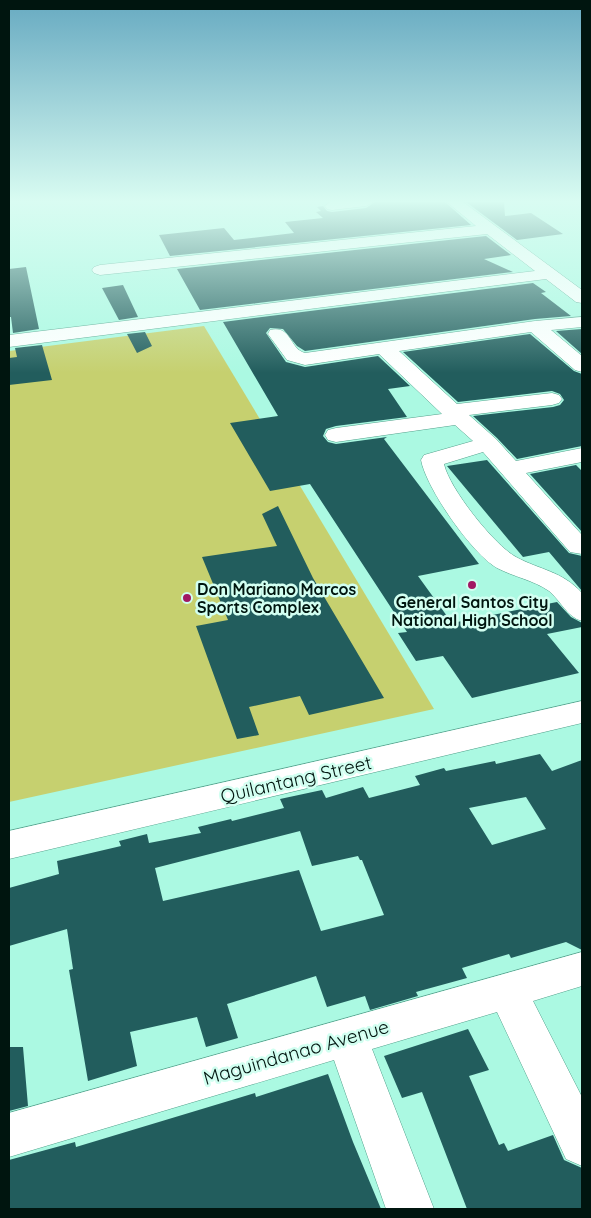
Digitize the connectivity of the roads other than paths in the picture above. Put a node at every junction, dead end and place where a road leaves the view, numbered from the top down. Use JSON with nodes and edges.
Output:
{"nodes":[{"id":1,"x":147,"y":259,"type":"edge"},
{"id":2,"x":206,"y":259,"type":"edge"},
{"id":3,"x":529,"y":259,"type":"edge"},
{"id":4,"x":151,"y":265,"type":"junction"},
{"id":5,"x":100,"y":270,"type":"dead end"},
{"id":6,"x":549,"y":274,"type":"junction"},
{"id":7,"x":582,"y":298,"type":"edge"},
{"id":8,"x":582,"y":322,"type":"edge"},
{"id":9,"x":535,"y":326,"type":"junction"},
{"id":10,"x":277,"y":334,"type":"dead end"},
{"id":11,"x":9,"y":340,"type":"edge"},
{"id":12,"x":384,"y":348,"type":"junction"},
{"id":13,"x":582,"y":366,"type":"edge"},
{"id":14,"x":552,"y":399,"type":"dead end"},
{"id":15,"x":455,"y":415,"type":"junction"},
{"id":16,"x":336,"y":435,"type":"dead end"},
{"id":17,"x":488,"y":444,"type":"junction"},
{"id":18,"x":582,"y":455,"type":"edge"},
{"id":19,"x":511,"y":469,"type":"junction"},
{"id":20,"x":579,"y":547,"type":"dead end"},
{"id":21,"x":582,"y":612,"type":"edge"},
{"id":22,"x":582,"y":712,"type":"edge"},
{"id":23,"x":9,"y":845,"type":"edge"},
{"id":24,"x":582,"y":969,"type":"edge"},
{"id":25,"x":507,"y":991,"type":"junction"},
{"id":26,"x":346,"y":1037,"type":"junction"},
{"id":27,"x":9,"y":1135,"type":"edge"},
{"id":28,"x":582,"y":1144,"type":"edge"},
{"id":29,"x":410,"y":1209,"type":"edge"}],
"edges":[{"from":1,"to":4,"type":"street"},
{"from":2,"to":4,"type":"street"},
{"from":3,"to":6,"type":"street"},
{"from":4,"to":5,"type":"street"},
{"from":6,"to":7,"type":"street"},
{"from":6,"to":11,"type":"street"},
{"from":8,"to":9,"type":"street"},
{"from":9,"to":12,"type":"street"},
{"from":9,"to":13,"type":"street"},
{"from":10,"to":12,"type":"street"},
{"from":12,"to":15,"type":"street"},
{"from":14,"to":15,"type":"street"},
{"from":15,"to":16,"type":"street"},
{"from":15,"to":17,"type":"street"},
{"from":17,"to":19,"type":"street"},
{"from":17,"to":21,"type":"street"},
{"from":18,"to":19,"type":"street"},
{"from":19,"to":20,"type":"street"},
{"from":22,"to":23,"type":"street","name":"Quilantang Street"},
{"from":24,"to":25,"type":"street","name":"Maguindanao Avenue"},
{"from":25,"to":26,"type":"street","name":"Maguindanao Avenue"},
{"from":25,"to":28,"type":"street"},
{"from":26,"to":27,"type":"street","name":"Maguindanao Avenue"},
{"from":26,"to":29,"type":"street"}]}
